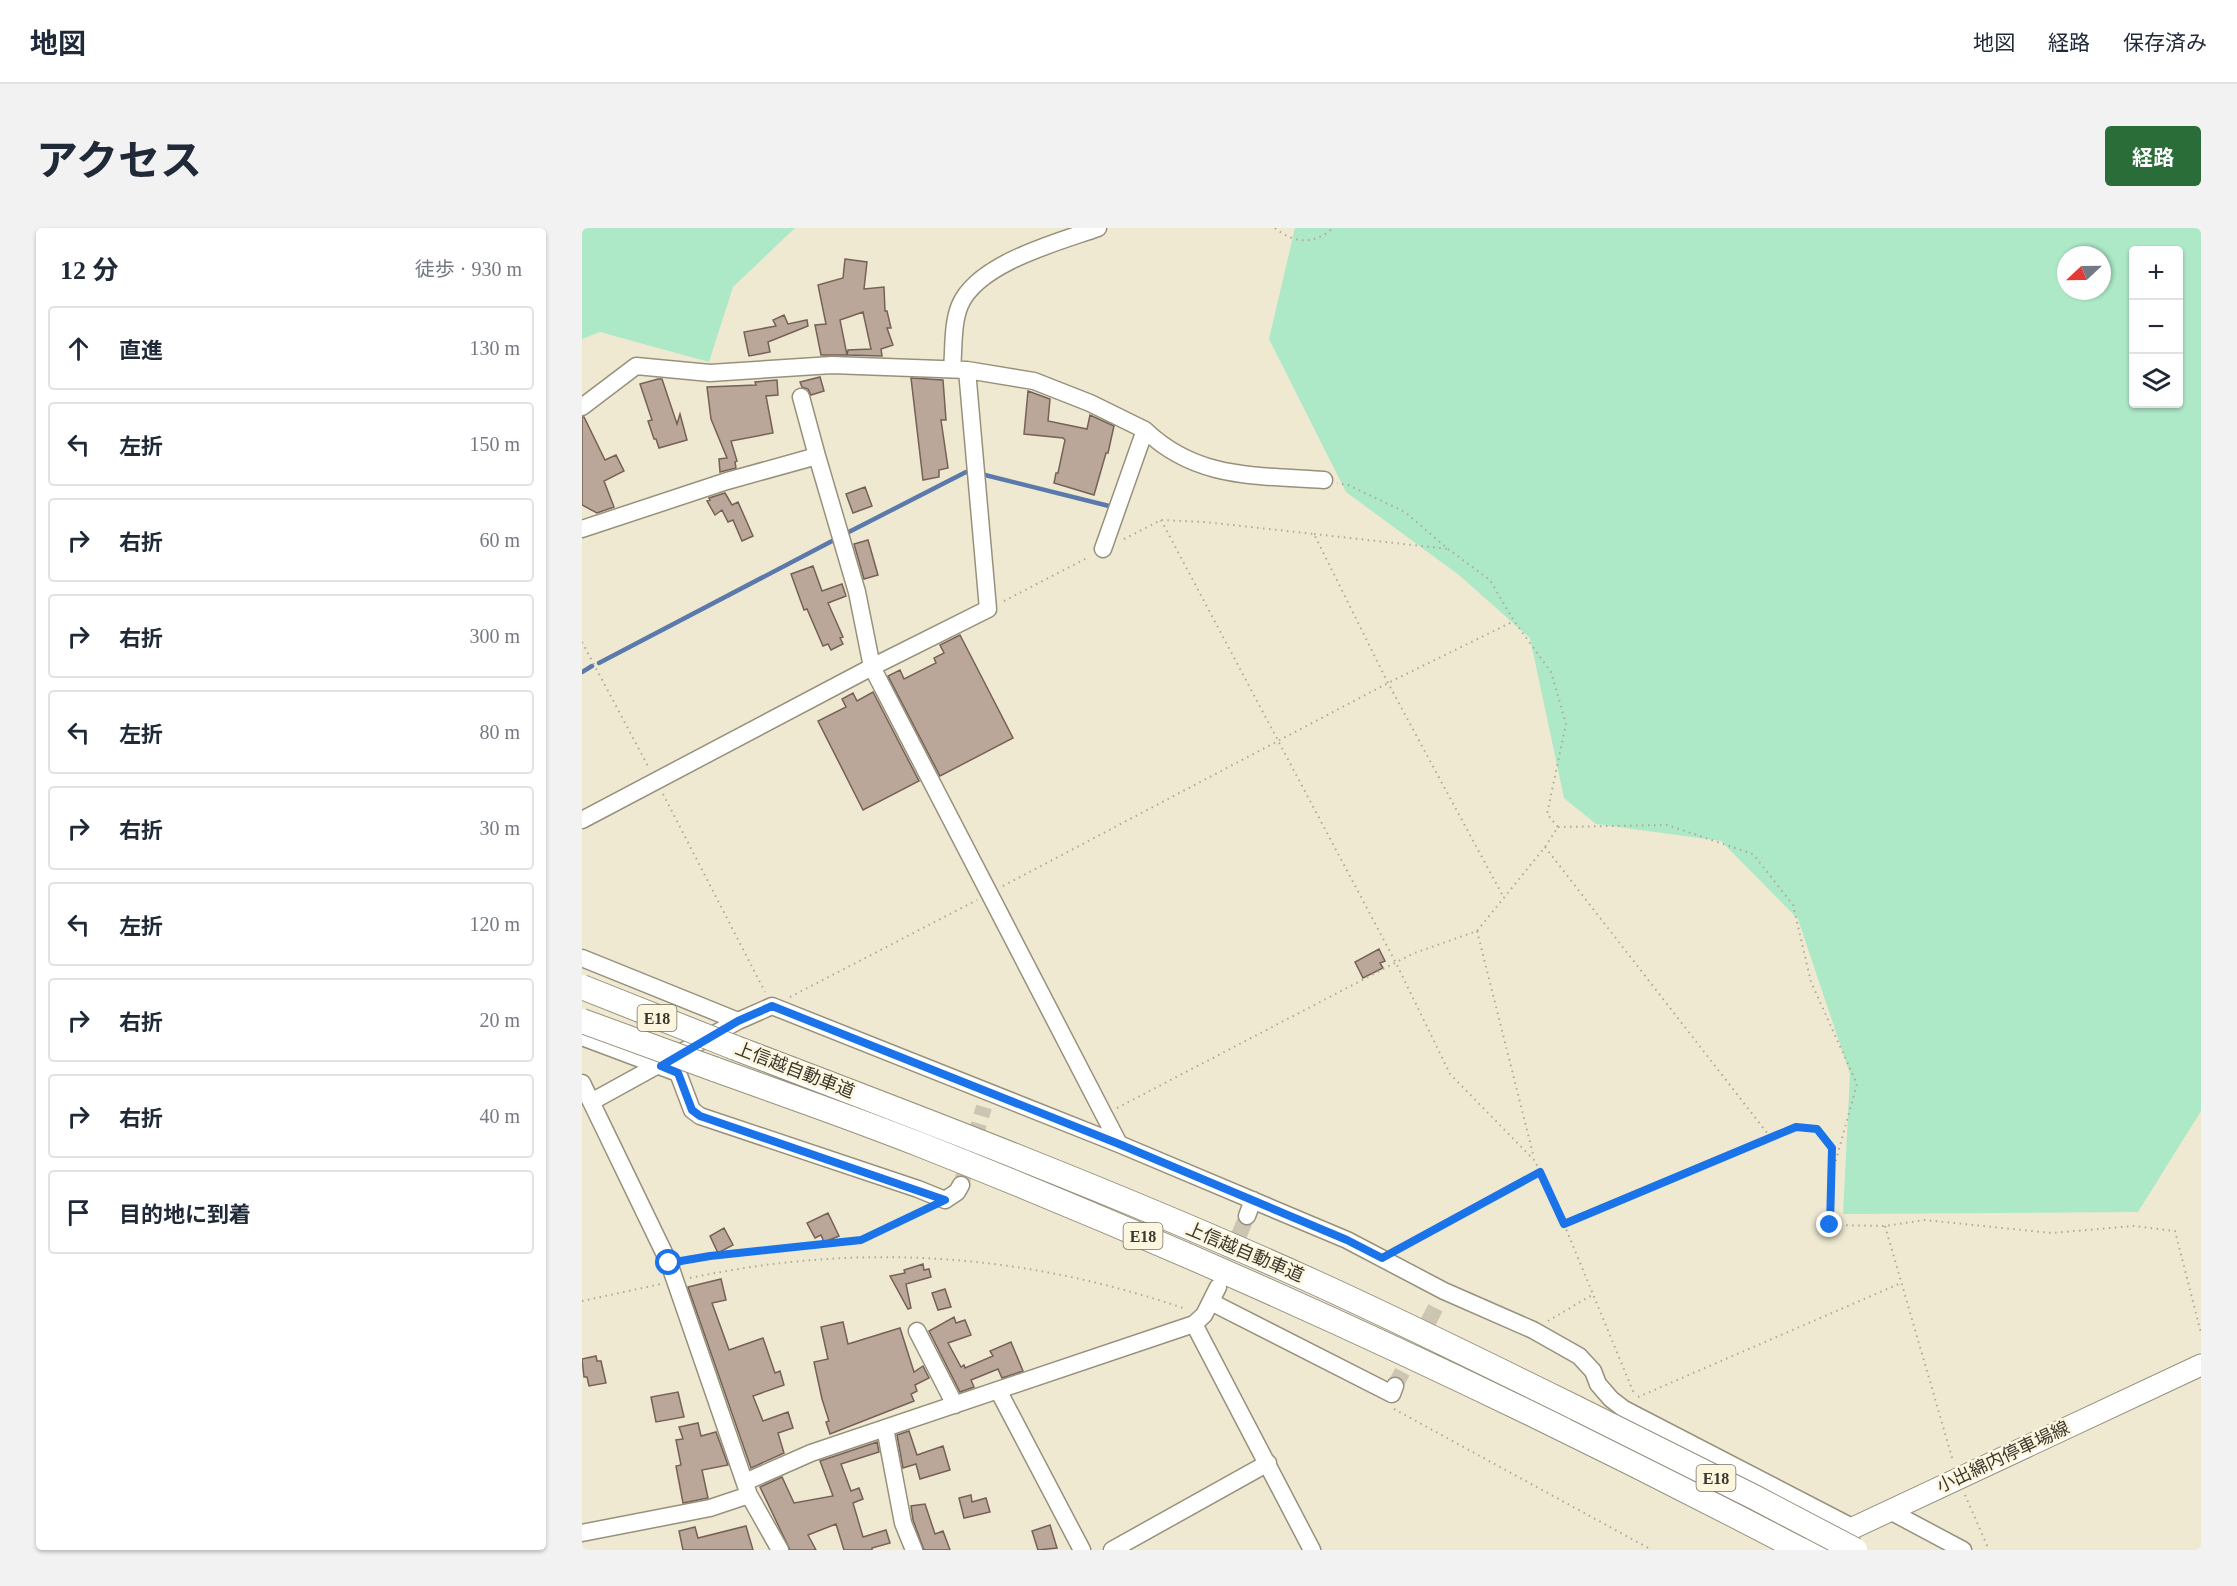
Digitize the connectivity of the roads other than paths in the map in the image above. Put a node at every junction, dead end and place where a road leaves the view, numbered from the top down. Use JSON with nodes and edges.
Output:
{"nodes":[{"id":1,"x":1098,"y":228,"type":"edge"},
{"id":2,"x":960,"y":370,"type":"junction"},
{"id":3,"x":801,"y":398,"type":"dead end"},
{"id":4,"x":582,"y":407,"type":"edge"},
{"id":5,"x":1145,"y":430,"type":"junction"},
{"id":6,"x":817,"y":456,"type":"junction"},
{"id":7,"x":1324,"y":480,"type":"road end"},
{"id":8,"x":582,"y":529,"type":"edge"},
{"id":9,"x":1103,"y":549,"type":"road end"},
{"id":10,"x":872,"y":667,"type":"junction"},
{"id":11,"x":582,"y":820,"type":"edge"},
{"id":12,"x":582,"y":958,"type":"edge"},
{"id":13,"x":582,"y":987,"type":"edge"},
{"id":14,"x":582,"y":1021,"type":"edge"},
{"id":15,"x":738,"y":1021,"type":"junction"},
{"id":16,"x":582,"y":1037,"type":"edge"},
{"id":17,"x":661,"y":1066,"type":"junction"},
{"id":18,"x":582,"y":1083,"type":"edge"},
{"id":19,"x":591,"y":1102,"type":"junction"},
{"id":20,"x":1119,"y":1144,"type":"junction"},
{"id":21,"x":961,"y":1185,"type":"dead end"},
{"id":22,"x":1194,"y":1324,"type":"junction"},
{"id":23,"x":917,"y":1331,"type":"dead end"},
{"id":24,"x":2201,"y":1365,"type":"edge"},
{"id":25,"x":1395,"y":1386,"type":"dead end"},
{"id":26,"x":998,"y":1390,"type":"junction"},
{"id":27,"x":955,"y":1405,"type":"junction"},
{"id":28,"x":885,"y":1428,"type":"junction"},
{"id":29,"x":1268,"y":1463,"type":"junction"},
{"id":30,"x":747,"y":1489,"type":"junction"},
{"id":31,"x":1888,"y":1510,"type":"junction"},
{"id":32,"x":582,"y":1533,"type":"edge"},
{"id":33,"x":1853,"y":1538,"type":"edge"},
{"id":34,"x":780,"y":1550,"type":"edge"},
{"id":35,"x":914,"y":1550,"type":"edge"},
{"id":36,"x":1082,"y":1550,"type":"edge"},
{"id":37,"x":1112,"y":1550,"type":"edge"},
{"id":38,"x":1312,"y":1550,"type":"edge"},
{"id":39,"x":1803,"y":1550,"type":"edge"},
{"id":40,"x":1963,"y":1550,"type":"edge"}],
"edges":[{"from":1,"to":2,"type":"street"},
{"from":2,"to":4,"type":"street"},
{"from":2,"to":5,"type":"street"},
{"from":2,"to":10,"type":"street"},
{"from":3,"to":6,"type":"street"},
{"from":5,"to":7,"type":"street"},
{"from":5,"to":9,"type":"street"},
{"from":6,"to":8,"type":"street"},
{"from":6,"to":10,"type":"street"},
{"from":10,"to":11,"type":"street"},
{"from":10,"to":20,"type":"street"},
{"from":12,"to":15,"type":"street"},
{"from":13,"to":33,"type":"highway","name":"上信越自動車道","number":"E18","bridge":true},
{"from":14,"to":39,"type":"highway","name":"上信越自動車道","number":"E18","bridge":true},
{"from":15,"to":17,"type":"street"},
{"from":15,"to":20,"type":"street"},
{"from":16,"to":17,"type":"street"},
{"from":17,"to":19,"type":"street"},
{"from":17,"to":21,"type":"street"},
{"from":18,"to":19,"type":"street"},
{"from":19,"to":30,"type":"street"},
{"from":20,"to":33,"type":"street"},
{"from":22,"to":25,"type":"street"},
{"from":22,"to":26,"type":"street"},
{"from":22,"to":29,"type":"street"},
{"from":23,"to":27,"type":"street"},
{"from":24,"to":31,"type":"main road","name":"小出綿内停車場線"},
{"from":26,"to":27,"type":"street"},
{"from":26,"to":36,"type":"street"},
{"from":27,"to":28,"type":"street"},
{"from":28,"to":30,"type":"street"},
{"from":28,"to":35,"type":"street"},
{"from":29,"to":37,"type":"street"},
{"from":29,"to":38,"type":"street"},
{"from":30,"to":32,"type":"street"},
{"from":30,"to":34,"type":"street"},
{"from":31,"to":33,"type":"main road","name":"小出綿内停車場線"},
{"from":31,"to":40,"type":"street"},
{"from":33,"to":39,"type":"main road","name":"小出綿内停車場線"}]}
